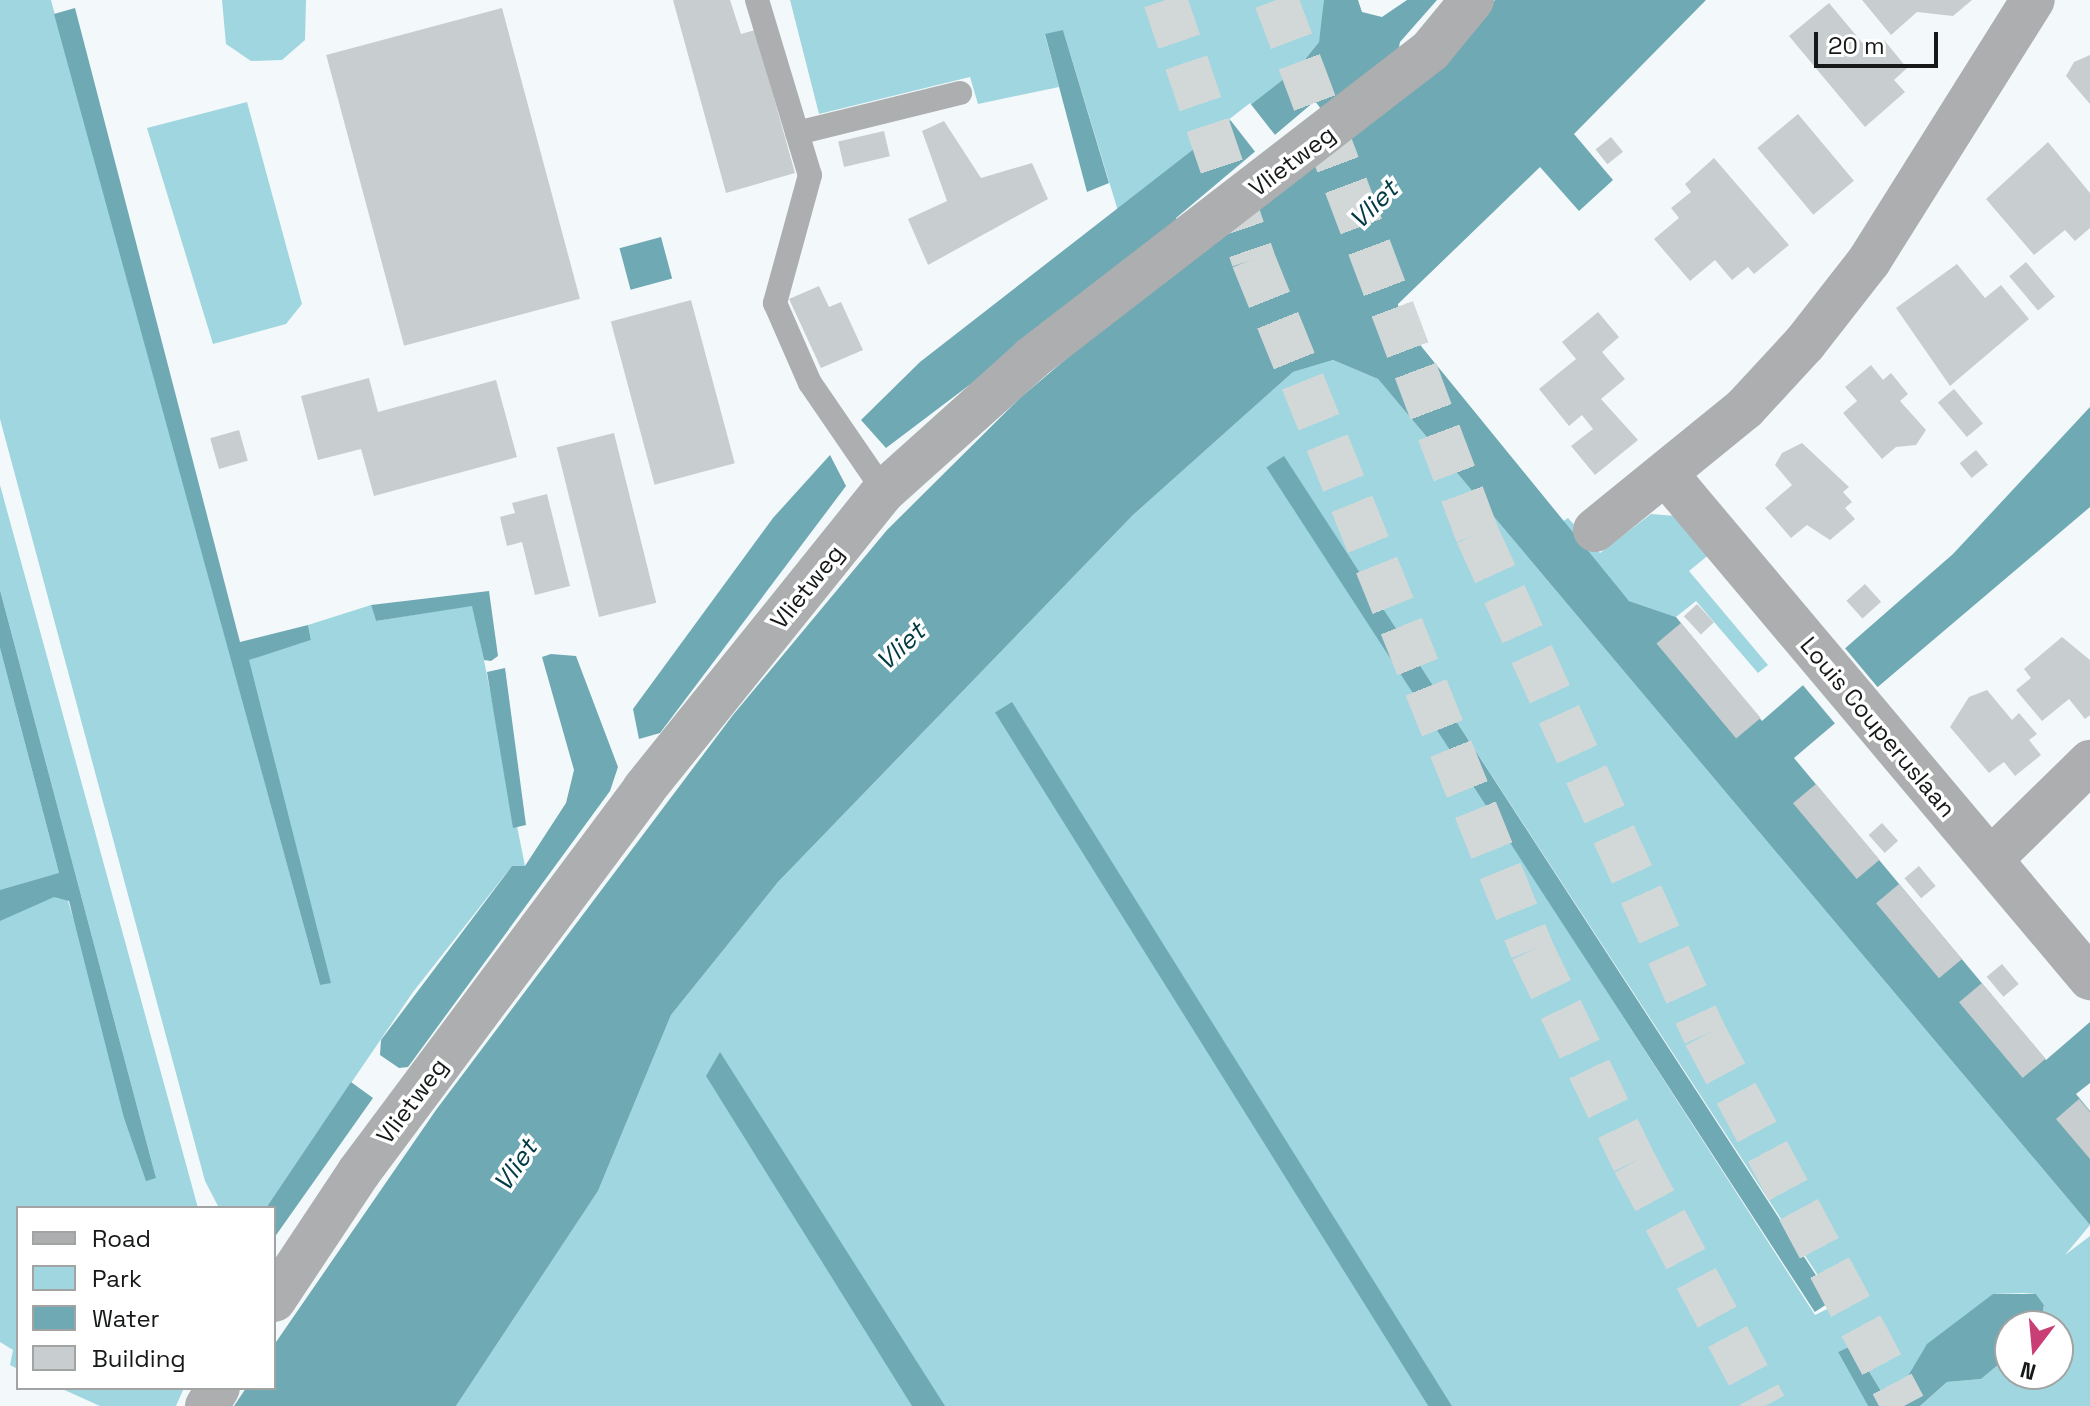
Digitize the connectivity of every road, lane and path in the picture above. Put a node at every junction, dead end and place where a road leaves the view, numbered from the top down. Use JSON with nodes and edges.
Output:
{"nodes":[{"id":1,"x":757,"y":0,"type":"edge"},
{"id":2,"x":1472,"y":0,"type":"edge"},
{"id":3,"x":2033,"y":0,"type":"edge"},
{"id":4,"x":960,"y":93,"type":"dead end"},
{"id":5,"x":797,"y":133,"type":"junction"},
{"id":6,"x":1666,"y":474,"type":"junction"},
{"id":7,"x":884,"y":491,"type":"junction"},
{"id":8,"x":1595,"y":530,"type":"dead end"},
{"id":9,"x":2090,"y":762,"type":"edge"},
{"id":10,"x":1991,"y":859,"type":"junction"},
{"id":11,"x":2090,"y":978,"type":"edge"},
{"id":12,"x":276,"y":1297,"type":"edge"}],
"edges":[{"from":1,"to":5,"type":"lane"},
{"from":2,"to":7,"type":"street","name":"Vlietweg"},
{"from":3,"to":6,"type":"street"},
{"from":4,"to":5,"type":"lane"},
{"from":5,"to":7,"type":"lane"},
{"from":6,"to":8,"type":"street"},
{"from":6,"to":10,"type":"street","name":"Louis Couperuslaan"},
{"from":7,"to":12,"type":"street","name":"Vlietweg"},
{"from":9,"to":10,"type":"street"},
{"from":10,"to":11,"type":"street","name":"Louis Couperuslaan"}]}
